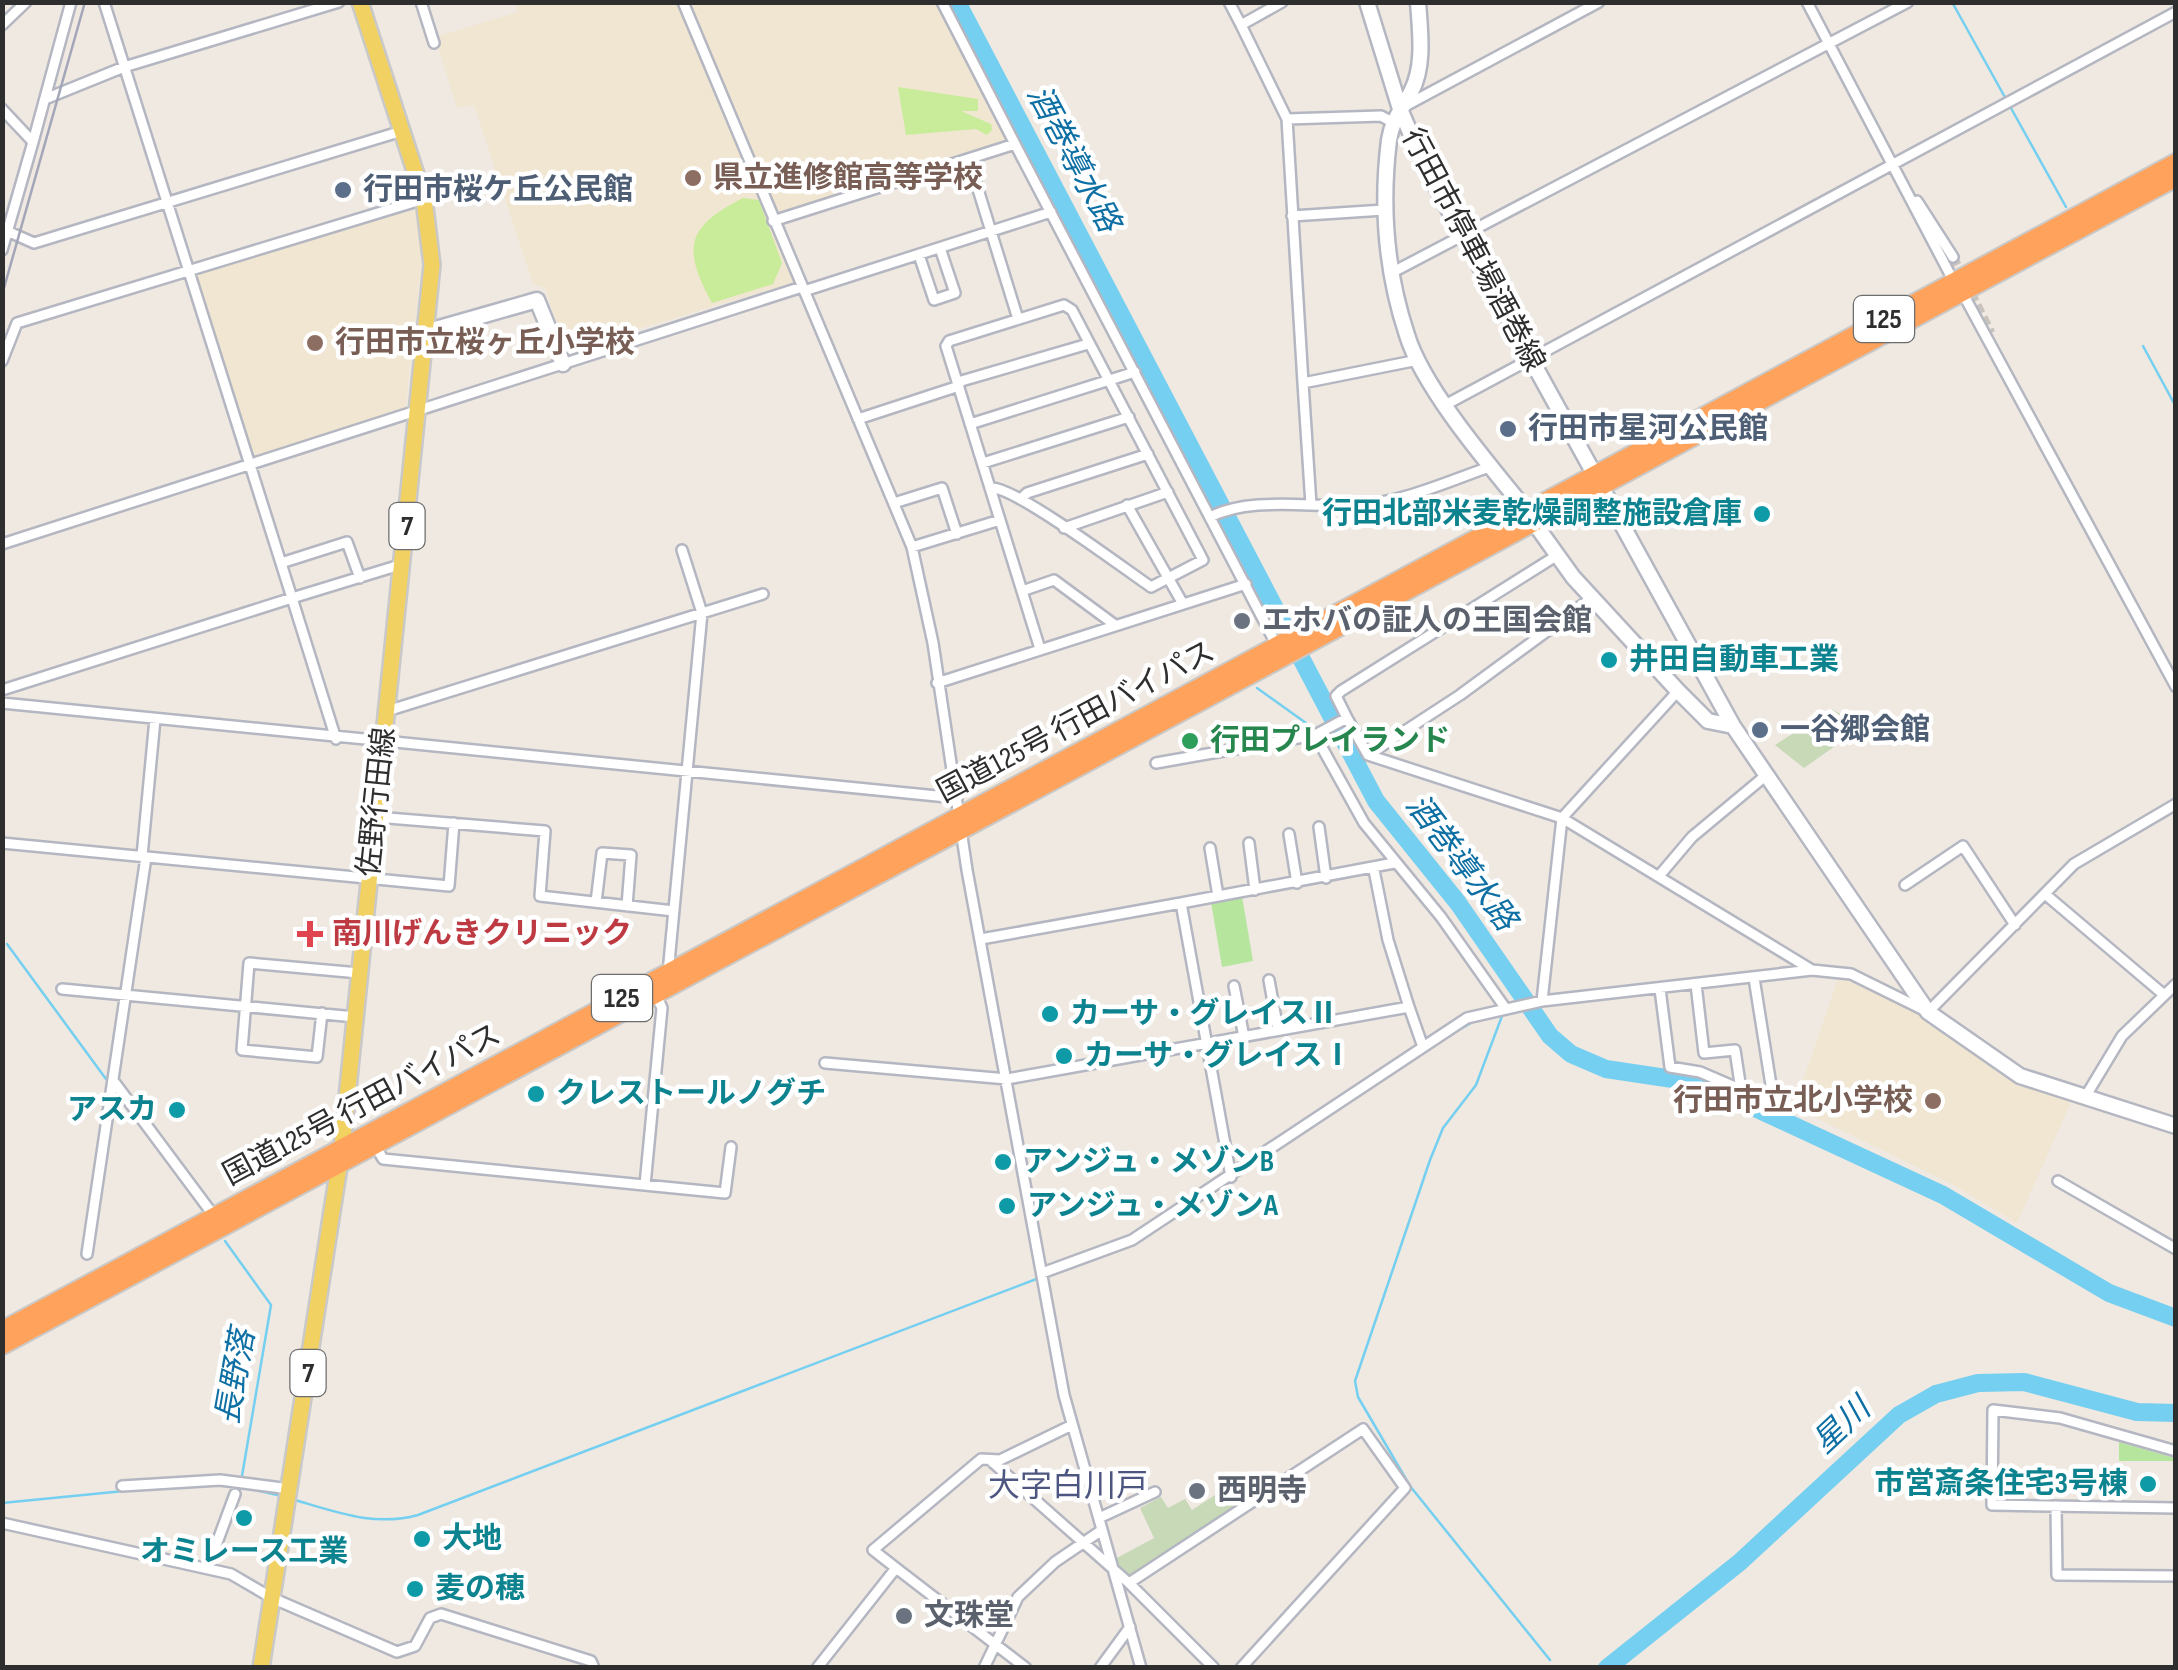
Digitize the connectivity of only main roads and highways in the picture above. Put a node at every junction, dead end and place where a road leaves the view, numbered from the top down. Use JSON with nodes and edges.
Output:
{"nodes":[{"id":1,"x":360,"y":2,"type":"edge"},
{"id":2,"x":2176,"y":163,"type":"edge"},
{"id":3,"x":2176,"y":177,"type":"edge"},
{"id":4,"x":1958,"y":287,"type":"junction"},
{"id":5,"x":959,"y":815,"type":"junction"},
{"id":6,"x":342,"y":1147,"type":"junction"},
{"id":7,"x":338,"y":1167,"type":"junction"},
{"id":8,"x":2,"y":1331,"type":"edge"},
{"id":9,"x":2,"y":1345,"type":"edge"},
{"id":10,"x":261,"y":1668,"type":"edge"}],
"edges":[{"from":1,"to":6,"type":"main road","name":"佐野行田線","number":"7"},
{"from":2,"to":4,"type":"highway","name":"国道125号 行田バイパス","number":"125"},
{"from":3,"to":4,"type":"highway","name":"国道125号 行田バイパス","number":"125"},
{"from":4,"to":5,"type":"highway","name":"国道125号 行田バイパス","number":"125"},
{"from":5,"to":6,"type":"highway","name":"国道125号 行田バイパス","number":"125"},
{"from":5,"to":7,"type":"highway","name":"国道125号 行田バイパス","number":"125"},
{"from":6,"to":7,"type":"main road","name":"佐野行田線","number":"7"},
{"from":6,"to":8,"type":"highway","name":"国道125号 行田バイパス","number":"125"},
{"from":7,"to":9,"type":"highway","name":"国道125号 行田バイパス","number":"125"},
{"from":7,"to":10,"type":"main road","name":"佐野行田線","number":"7"}]}
